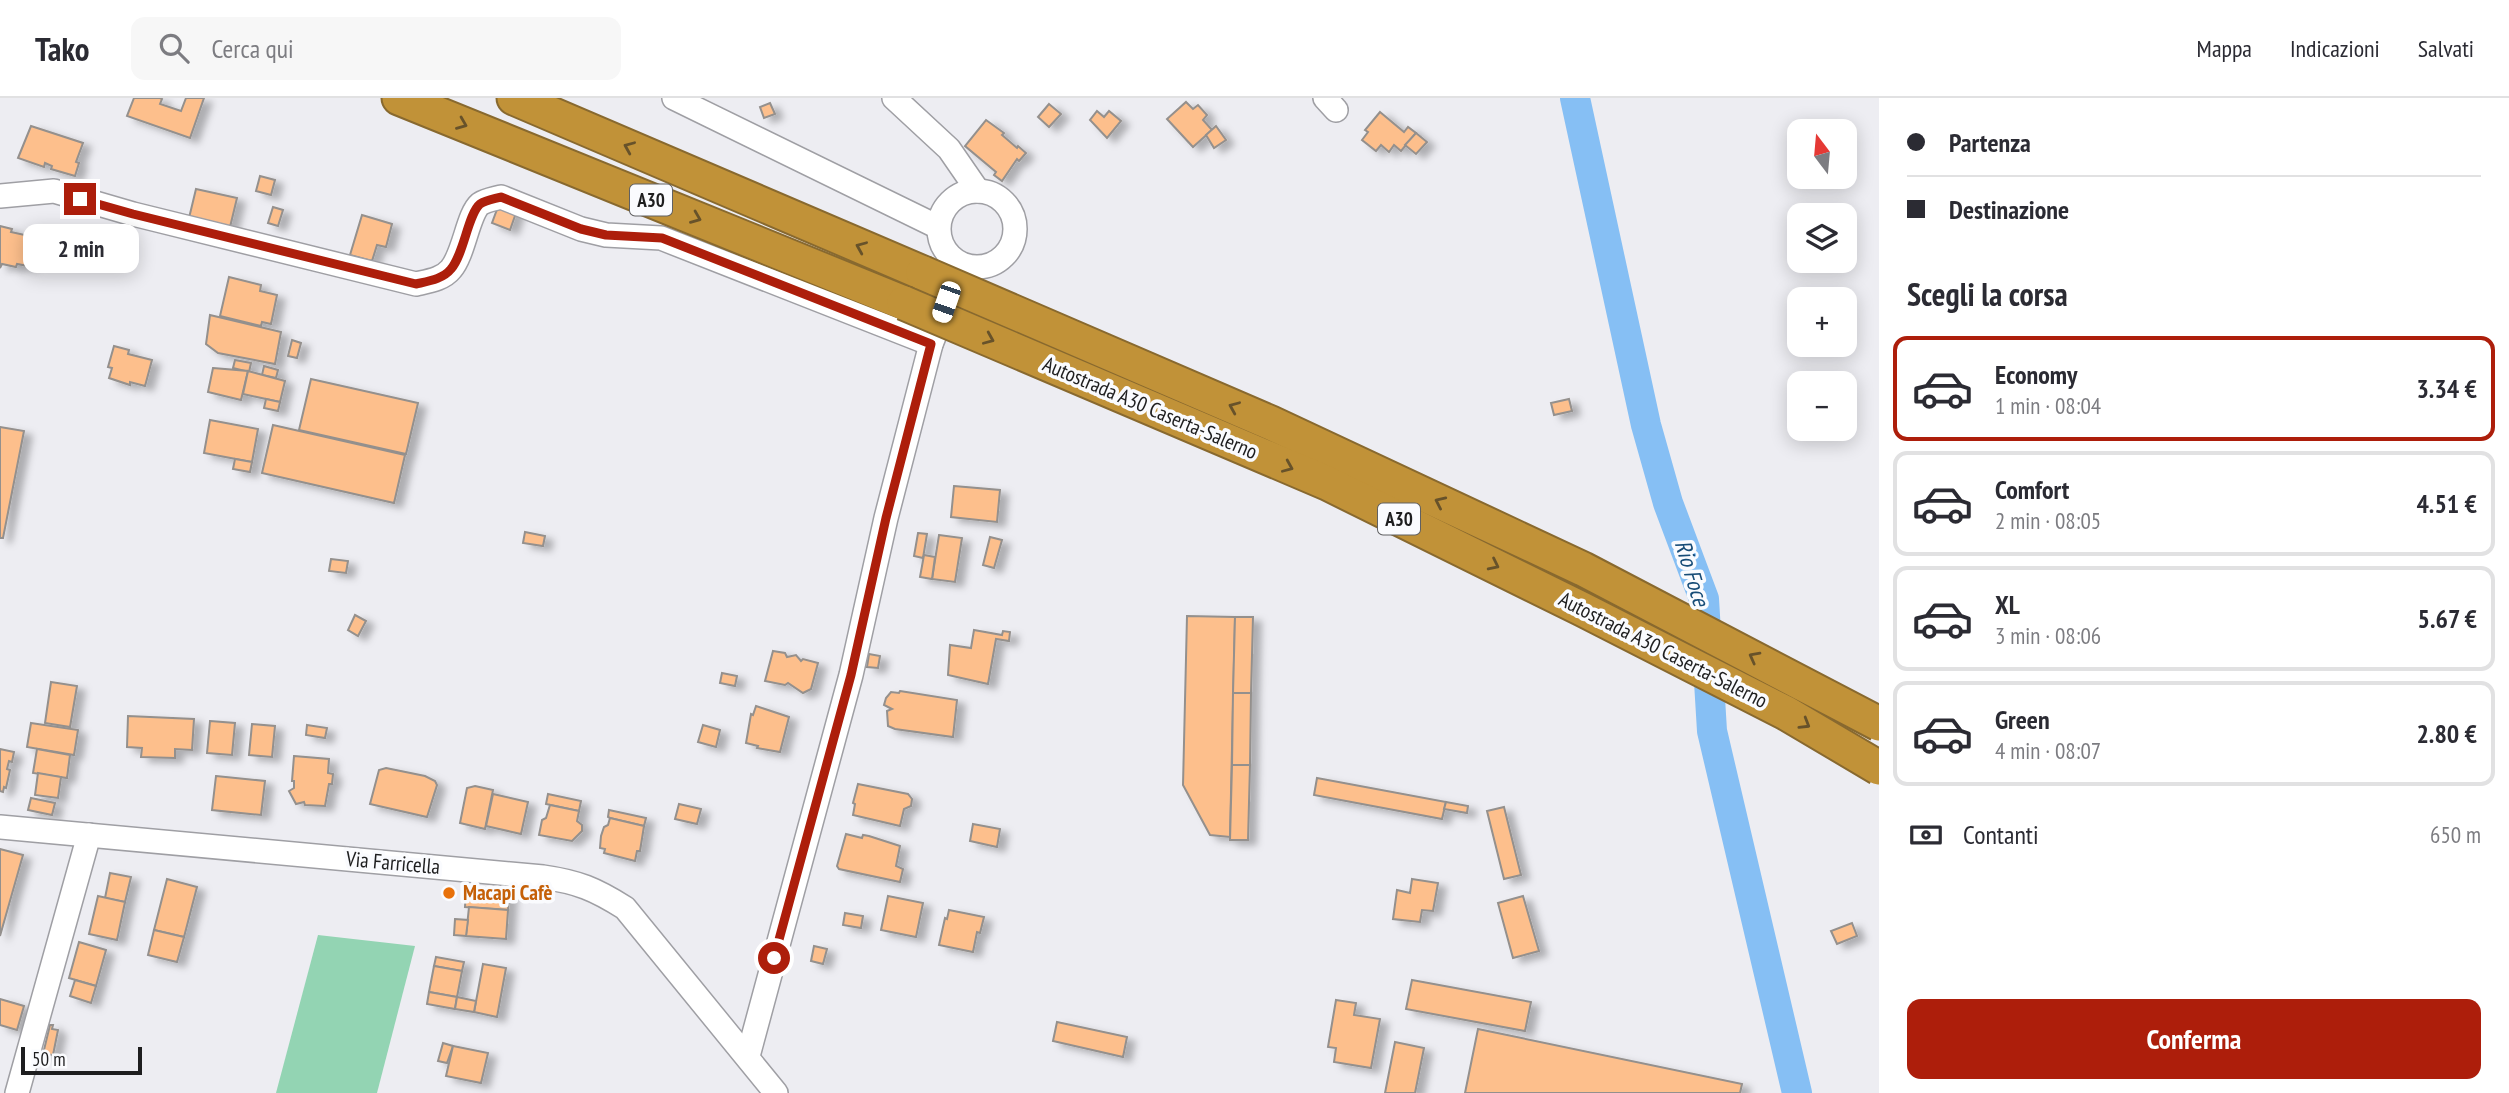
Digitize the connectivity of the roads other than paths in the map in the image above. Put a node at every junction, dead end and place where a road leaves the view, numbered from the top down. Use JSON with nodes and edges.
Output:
{"nodes":[{"id":1,"x":399,"y":98,"type":"edge"},
{"id":2,"x":514,"y":98,"type":"edge"},
{"id":3,"x":674,"y":98,"type":"edge"},
{"id":4,"x":894,"y":98,"type":"edge"},
{"id":5,"x":978,"y":191,"type":"junction"},
{"id":6,"x":0,"y":196,"type":"edge"},
{"id":7,"x":938,"y":227,"type":"junction"},
{"id":8,"x":962,"y":265,"type":"junction"},
{"id":9,"x":931,"y":344,"type":"junction"},
{"id":10,"x":1879,"y":724,"type":"edge"},
{"id":11,"x":1879,"y":768,"type":"edge"},
{"id":12,"x":0,"y":827,"type":"edge"},
{"id":13,"x":89,"y":835,"type":"junction"},
{"id":14,"x":748,"y":1056,"type":"junction"},
{"id":15,"x":17,"y":1093,"type":"edge"},
{"id":16,"x":776,"y":1093,"type":"edge"}],
"edges":[{"from":1,"to":11,"type":"highway","name":"Autostrada A30 Caserta-Salerno","number":"A30","one_way":true,"bridge":true},
{"from":10,"to":2,"type":"highway","name":"Autostrada A30 Caserta-Salerno","number":"A30","one_way":true,"bridge":true},
{"from":3,"to":7,"type":"street"},
{"from":4,"to":5,"type":"street"},
{"from":5,"to":7,"type":"street"},
{"from":5,"to":8,"type":"street"},
{"from":6,"to":9,"type":"street"},
{"from":7,"to":8,"type":"street"},
{"from":8,"to":9,"type":"street"},
{"from":9,"to":14,"type":"street"},
{"from":12,"to":13,"type":"street","name":"Via Farricella"},
{"from":13,"to":14,"type":"street","name":"Via Farricella"},
{"from":13,"to":15,"type":"street"},
{"from":14,"to":16,"type":"street","name":"Via Farricella"}]}
